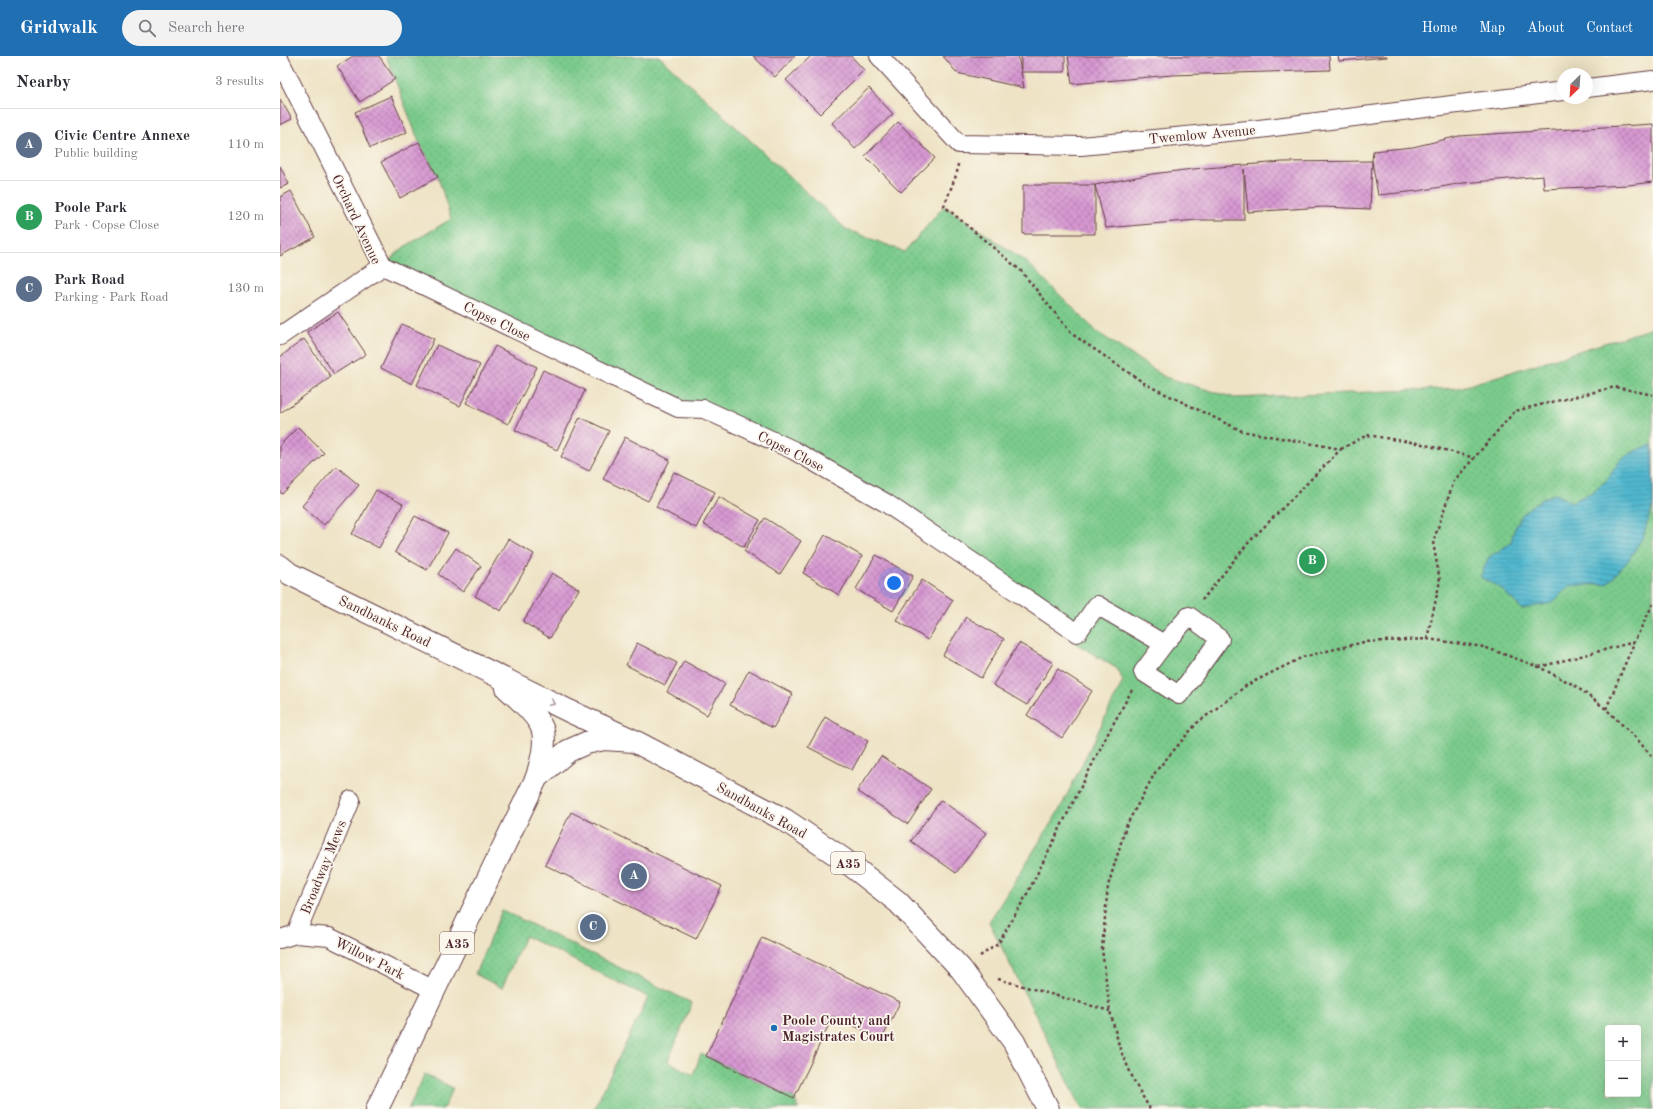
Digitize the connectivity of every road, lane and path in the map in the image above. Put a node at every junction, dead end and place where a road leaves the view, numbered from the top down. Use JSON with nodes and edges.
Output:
{"nodes":[{"id":1,"x":879,"y":56,"type":"edge"},
{"id":2,"x":280,"y":61,"type":"edge"},
{"id":3,"x":1653,"y":80,"type":"edge"},
{"id":4,"x":1593,"y":87,"type":"edge"},
{"id":5,"x":1557,"y":92,"type":"edge"},
{"id":6,"x":959,"y":144,"type":"junction"},
{"id":7,"x":383,"y":266,"type":"junction"},
{"id":8,"x":280,"y":336,"type":"edge"},
{"id":9,"x":1653,"y":395,"type":"edge"},
{"id":10,"x":1341,"y":449,"type":"junction"},
{"id":11,"x":1475,"y":458,"type":"junction"},
{"id":12,"x":280,"y":566,"type":"edge"},
{"id":13,"x":1653,"y":604,"type":"edge"},
{"id":14,"x":1189,"y":616,"type":"junction"},
{"id":15,"x":1427,"y":639,"type":"junction"},
{"id":16,"x":1634,"y":642,"type":"junction"},
{"id":17,"x":1164,"y":644,"type":"junction"},
{"id":18,"x":1539,"y":666,"type":"junction"},
{"id":19,"x":1143,"y":672,"type":"junction"},
{"id":20,"x":492,"y":674,"type":"junction"},
{"id":21,"x":1606,"y":709,"type":"junction"},
{"id":22,"x":634,"y":742,"type":"junction"},
{"id":23,"x":1653,"y":758,"type":"edge"},
{"id":24,"x":537,"y":777,"type":"junction"},
{"id":25,"x":351,"y":800,"type":"dead end"},
{"id":26,"x":288,"y":936,"type":"edge"},
{"id":27,"x":961,"y":968,"type":"junction"},
{"id":28,"x":434,"y":990,"type":"junction"},
{"id":29,"x":1110,"y":1011,"type":"junction"},
{"id":30,"x":377,"y":1109,"type":"edge"},
{"id":31,"x":1048,"y":1109,"type":"edge"},
{"id":32,"x":1150,"y":1109,"type":"edge"}],
"edges":[{"from":1,"to":6,"type":"street"},
{"from":2,"to":7,"type":"street","name":"Orchard Avenue"},
{"from":3,"to":4,"type":"street"},
{"from":5,"to":6,"type":"street","name":"Twemlow Avenue"},
{"from":6,"to":10,"type":"path"},
{"from":7,"to":8,"type":"street","name":"Orchard Avenue"},
{"from":7,"to":17,"type":"street","name":"Copse Close"},
{"from":9,"to":11,"type":"path"},
{"from":10,"to":11,"type":"path"},
{"from":10,"to":14,"type":"path"},
{"from":11,"to":15,"type":"path"},
{"from":12,"to":20,"type":"main road","name":"Sandbanks Road"},
{"from":13,"to":16,"type":"path"},
{"from":14,"to":17,"type":"street"},
{"from":14,"to":19,"type":"street"},
{"from":15,"to":18,"type":"path"},
{"from":15,"to":29,"type":"path"},
{"from":16,"to":18,"type":"path"},
{"from":16,"to":21,"type":"path"},
{"from":17,"to":19,"type":"street"},
{"from":18,"to":21,"type":"path"},
{"from":19,"to":27,"type":"path"},
{"from":20,"to":22,"type":"main road","name":"Sandbanks Road","one_way":true},
{"from":20,"to":24,"type":"main road","name":"Sandbanks Road"},
{"from":21,"to":23,"type":"path"},
{"from":22,"to":24,"type":"main road","number":"A35"},
{"from":22,"to":27,"type":"main road","name":"Sandbanks Road","number":"A35"},
{"from":24,"to":28,"type":"main road","number":"A35"},
{"from":25,"to":26,"type":"street","name":"Broadway Mews"},
{"from":26,"to":28,"type":"street","name":"Willow Park"},
{"from":27,"to":29,"type":"path"},
{"from":27,"to":31,"type":"main road","name":"Sandbanks Road","number":"A35"},
{"from":28,"to":30,"type":"main road","number":"A35"},
{"from":29,"to":32,"type":"path"}]}
